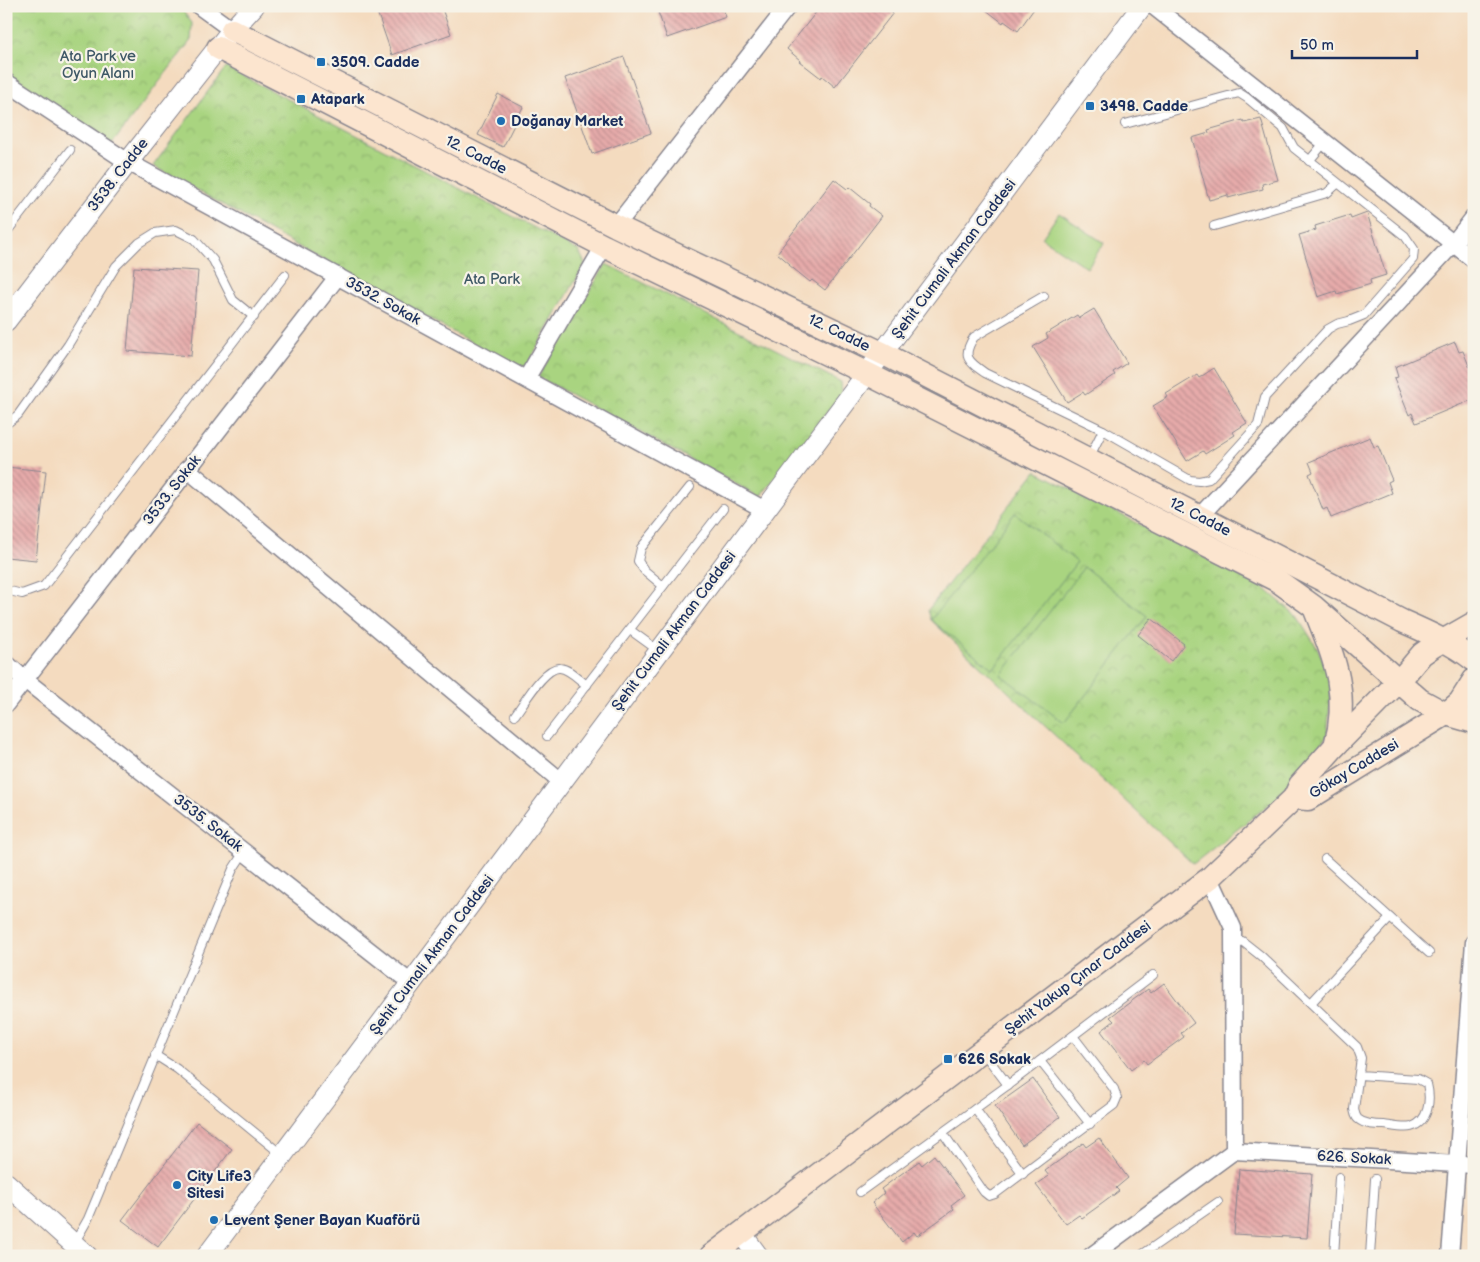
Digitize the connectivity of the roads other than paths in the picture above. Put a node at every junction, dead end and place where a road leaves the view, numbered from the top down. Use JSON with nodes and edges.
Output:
{"nodes":[{"id":1,"x":199,"y":6,"type":"edge"},
{"id":2,"x":254,"y":6,"type":"edge"},
{"id":3,"x":788,"y":6,"type":"edge"},
{"id":4,"x":1142,"y":6,"type":"edge"},
{"id":5,"x":1153,"y":6,"type":"edge"},
{"id":6,"x":232,"y":30,"type":"junction"},
{"id":7,"x":218,"y":48,"type":"junction"},
{"id":8,"x":6,"y":82,"type":"edge"},
{"id":9,"x":1125,"y":124,"type":"dead end"},
{"id":10,"x":1325,"y":142,"type":"junction"},
{"id":11,"x":70,"y":150,"type":"dead end"},
{"id":12,"x":1309,"y":161,"type":"junction"},
{"id":13,"x":128,"y":162,"type":"junction"},
{"id":14,"x":1338,"y":184,"type":"junction"},
{"id":15,"x":1474,"y":218,"type":"edge"},
{"id":16,"x":616,"y":226,"type":"junction"},
{"id":17,"x":1214,"y":226,"type":"dead end"},
{"id":18,"x":6,"y":233,"type":"edge"},
{"id":19,"x":1453,"y":244,"type":"junction"},
{"id":20,"x":604,"y":246,"type":"junction"},
{"id":21,"x":1474,"y":260,"type":"edge"},
{"id":22,"x":285,"y":276,"type":"dead end"},
{"id":23,"x":338,"y":276,"type":"junction"},
{"id":24,"x":1044,"y":296,"type":"dead end"},
{"id":25,"x":7,"y":317,"type":"edge"},
{"id":26,"x":254,"y":317,"type":"junction"},
{"id":27,"x":884,"y":354,"type":"junction"},
{"id":28,"x":868,"y":374,"type":"junction"},
{"id":29,"x":526,"y":379,"type":"junction"},
{"id":30,"x":6,"y":424,"type":"edge"},
{"id":31,"x":1103,"y":430,"type":"junction"},
{"id":32,"x":1088,"y":460,"type":"junction"},
{"id":33,"x":188,"y":469,"type":"junction"},
{"id":34,"x":690,"y":487,"type":"dead end"},
{"id":35,"x":723,"y":509,"type":"dead end"},
{"id":36,"x":765,"y":510,"type":"junction"},
{"id":37,"x":1199,"y":517,"type":"junction"},
{"id":38,"x":663,"y":586,"type":"junction"},
{"id":39,"x":6,"y":590,"type":"edge"},
{"id":40,"x":1314,"y":607,"type":"junction"},
{"id":41,"x":1474,"y":623,"type":"edge"},
{"id":42,"x":630,"y":630,"type":"junction"},
{"id":43,"x":1444,"y":640,"type":"junction"},
{"id":44,"x":659,"y":652,"type":"junction"},
{"id":45,"x":1474,"y":660,"type":"edge"},
{"id":46,"x":6,"y":663,"type":"edge"},
{"id":47,"x":25,"y":680,"type":"junction"},
{"id":48,"x":1400,"y":680,"type":"junction"},
{"id":49,"x":1474,"y":680,"type":"edge"},
{"id":50,"x":586,"y":685,"type":"junction"},
{"id":51,"x":6,"y":704,"type":"edge"},
{"id":52,"x":1446,"y":714,"type":"junction"},
{"id":53,"x":516,"y":715,"type":"dead end"},
{"id":54,"x":1474,"y":722,"type":"edge"},
{"id":55,"x":547,"y":736,"type":"dead end"},
{"id":56,"x":1335,"y":746,"type":"junction"},
{"id":57,"x":562,"y":782,"type":"junction"},
{"id":58,"x":1294,"y":798,"type":"junction"},
{"id":59,"x":244,"y":852,"type":"junction"},
{"id":60,"x":1325,"y":859,"type":"dead end"},
{"id":61,"x":1210,"y":878,"type":"junction"},
{"id":62,"x":1390,"y":918,"type":"junction"},
{"id":63,"x":1233,"y":940,"type":"junction"},
{"id":64,"x":1474,"y":942,"type":"edge"},
{"id":65,"x":1429,"y":953,"type":"dead end"},
{"id":66,"x":1153,"y":975,"type":"dead end"},
{"id":67,"x":411,"y":982,"type":"junction"},
{"id":68,"x":1312,"y":1003,"type":"junction"},
{"id":69,"x":1073,"y":1036,"type":"junction"},
{"id":70,"x":982,"y":1051,"type":"junction"},
{"id":71,"x":155,"y":1056,"type":"junction"},
{"id":72,"x":1040,"y":1061,"type":"junction"},
{"id":73,"x":1359,"y":1075,"type":"junction"},
{"id":74,"x":1008,"y":1085,"type":"junction"},
{"id":75,"x":975,"y":1109,"type":"junction"},
{"id":76,"x":1090,"y":1124,"type":"junction"},
{"id":77,"x":943,"y":1133,"type":"junction"},
{"id":78,"x":1234,"y":1151,"type":"junction"},
{"id":79,"x":282,"y":1155,"type":"junction"},
{"id":80,"x":1466,"y":1165,"type":"edge"},
{"id":81,"x":1024,"y":1174,"type":"junction"},
{"id":82,"x":1340,"y":1177,"type":"dead end"},
{"id":83,"x":1375,"y":1179,"type":"dead end"},
{"id":84,"x":6,"y":1183,"type":"edge"},
{"id":85,"x":860,"y":1192,"type":"dead end"},
{"id":86,"x":1218,"y":1202,"type":"dead end"},
{"id":87,"x":741,"y":1233,"type":"junction"},
{"id":88,"x":80,"y":1250,"type":"edge"},
{"id":89,"x":207,"y":1256,"type":"edge"},
{"id":90,"x":711,"y":1256,"type":"edge"},
{"id":91,"x":758,"y":1256,"type":"edge"},
{"id":92,"x":1091,"y":1256,"type":"edge"},
{"id":93,"x":1140,"y":1256,"type":"edge"},
{"id":94,"x":1334,"y":1256,"type":"edge"},
{"id":95,"x":1370,"y":1256,"type":"edge"},
{"id":96,"x":1450,"y":1256,"type":"edge"}],
"edges":[{"from":1,"to":6,"type":"street"},
{"from":2,"to":6,"type":"street","name":"3538. Cadde"},
{"from":3,"to":16,"type":"street"},
{"from":4,"to":27,"type":"street","name":"Şehit Cumali Akman Caddesi"},
{"from":5,"to":10,"type":"street"},
{"from":6,"to":7,"type":"street","name":"3538. Cadde"},
{"from":6,"to":16,"type":"main road","name":"12. Cadde"},
{"from":7,"to":13,"type":"street","name":"3538. Cadde"},
{"from":7,"to":20,"type":"main road","name":"12. Cadde"},
{"from":8,"to":13,"type":"street","name":"3532. Sokak"},
{"from":9,"to":12,"type":"lane"},
{"from":10,"to":12,"type":"lane"},
{"from":10,"to":19,"type":"street"},
{"from":11,"to":18,"type":"lane"},
{"from":12,"to":14,"type":"lane"},
{"from":13,"to":23,"type":"street","name":"3532. Sokak"},
{"from":13,"to":25,"type":"street","name":"3538. Cadde"},
{"from":14,"to":17,"type":"lane"},
{"from":14,"to":31,"type":"lane"},
{"from":15,"to":19,"type":"street"},
{"from":16,"to":27,"type":"main road","name":"12. Cadde"},
{"from":19,"to":21,"type":"street"},
{"from":19,"to":37,"type":"street"},
{"from":20,"to":28,"type":"main road","name":"12. Cadde"},
{"from":20,"to":29,"type":"street"},
{"from":22,"to":26,"type":"lane"},
{"from":23,"to":29,"type":"street","name":"3532. Sokak"},
{"from":23,"to":33,"type":"street","name":"3533. Sokak"},
{"from":24,"to":31,"type":"lane"},
{"from":26,"to":30,"type":"lane"},
{"from":26,"to":39,"type":"lane"},
{"from":27,"to":28,"type":"street","name":"Şehit Cumali Akman Caddesi"},
{"from":27,"to":32,"type":"main road","name":"12. Cadde"},
{"from":28,"to":36,"type":"street","name":"Şehit Cumali Akman Caddesi"},
{"from":28,"to":40,"type":"main road","name":"12. Cadde"},
{"from":29,"to":36,"type":"street","name":"3532. Sokak"},
{"from":31,"to":32,"type":"lane"},
{"from":32,"to":37,"type":"main road","name":"12. Cadde"},
{"from":33,"to":47,"type":"street","name":"3533. Sokak"},
{"from":33,"to":57,"type":"street"},
{"from":34,"to":38,"type":"lane"},
{"from":35,"to":38,"type":"lane"},
{"from":36,"to":44,"type":"street","name":"Şehit Cumali Akman Caddesi"},
{"from":37,"to":43,"type":"main road","name":"12. Cadde"},
{"from":38,"to":42,"type":"lane"},
{"from":40,"to":48,"type":"main road","name":"12. Cadde"},
{"from":40,"to":56,"type":"main road"},
{"from":41,"to":43,"type":"main road"},
{"from":42,"to":44,"type":"lane"},
{"from":42,"to":50,"type":"lane"},
{"from":43,"to":45,"type":"main road","name":"12. Cadde"},
{"from":43,"to":48,"type":"main road","name":"Gökay Caddesi"},
{"from":44,"to":57,"type":"street","name":"Şehit Cumali Akman Caddesi"},
{"from":46,"to":47,"type":"street","name":"3535. Sokak"},
{"from":47,"to":51,"type":"street","name":"3533. Sokak"},
{"from":47,"to":59,"type":"street","name":"3535. Sokak"},
{"from":48,"to":52,"type":"main road","name":"12. Cadde"},
{"from":48,"to":56,"type":"main road","name":"Gökay Caddesi"},
{"from":49,"to":52,"type":"main road","name":"Gökay Caddesi"},
{"from":50,"to":53,"type":"lane"},
{"from":50,"to":55,"type":"lane"},
{"from":52,"to":54,"type":"main road"},
{"from":52,"to":58,"type":"main road","name":"Gökay Caddesi"},
{"from":56,"to":58,"type":"main road","name":"Gökay Caddesi"},
{"from":57,"to":67,"type":"street","name":"Şehit Cumali Akman Caddesi"},
{"from":58,"to":61,"type":"main road","name":"Şehit Yakup Çınar Caddesi"},
{"from":59,"to":67,"type":"street","name":"3535. Sokak"},
{"from":59,"to":71,"type":"lane"},
{"from":60,"to":62,"type":"lane"},
{"from":61,"to":63,"type":"street"},
{"from":61,"to":70,"type":"main road","name":"Şehit Yakup Çınar Caddesi"},
{"from":62,"to":65,"type":"lane"},
{"from":62,"to":68,"type":"lane"},
{"from":63,"to":68,"type":"lane"},
{"from":63,"to":78,"type":"street"},
{"from":64,"to":80,"type":"street"},
{"from":66,"to":69,"type":"lane"},
{"from":67,"to":79,"type":"street","name":"Şehit Cumali Akman Caddesi"},
{"from":68,"to":73,"type":"lane"},
{"from":69,"to":72,"type":"lane"},
{"from":69,"to":76,"type":"lane"},
{"from":70,"to":74,"type":"lane"},
{"from":70,"to":87,"type":"main road","name":"Şehit Yakup Çınar Caddesi"},
{"from":71,"to":79,"type":"lane"},
{"from":71,"to":88,"type":"lane"},
{"from":72,"to":74,"type":"lane"},
{"from":72,"to":76,"type":"lane"},
{"from":73,"to":73,"type":"lane"},
{"from":74,"to":75,"type":"lane"},
{"from":75,"to":77,"type":"lane"},
{"from":75,"to":81,"type":"lane"},
{"from":76,"to":81,"type":"lane"},
{"from":77,"to":81,"type":"lane"},
{"from":77,"to":85,"type":"lane"},
{"from":78,"to":80,"type":"street","name":"626. Sokak"},
{"from":78,"to":92,"type":"street"},
{"from":79,"to":89,"type":"street","name":"Şehit Cumali Akman Caddesi"},
{"from":80,"to":96,"type":"street"},
{"from":82,"to":94,"type":"lane"},
{"from":83,"to":95,"type":"lane"},
{"from":84,"to":88,"type":"street"},
{"from":86,"to":93,"type":"lane"},
{"from":87,"to":90,"type":"main road","name":"Şehit Yakup Çınar Caddesi"},
{"from":87,"to":91,"type":"street"}]}
